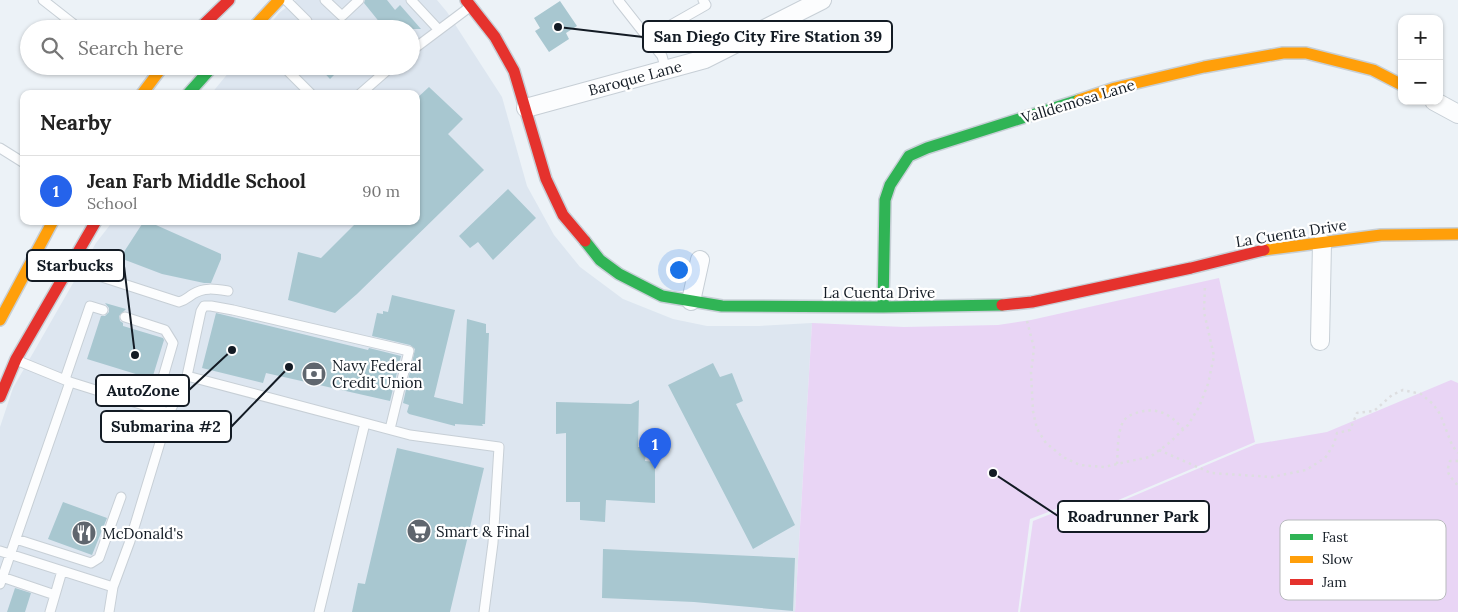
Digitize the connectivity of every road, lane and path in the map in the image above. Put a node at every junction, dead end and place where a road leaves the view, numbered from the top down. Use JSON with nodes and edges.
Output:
{"nodes":[{"id":1,"x":43,"y":0,"type":"edge"},
{"id":2,"x":229,"y":0,"type":"edge"},
{"id":3,"x":279,"y":0,"type":"edge"},
{"id":4,"x":286,"y":0,"type":"edge"},
{"id":5,"x":325,"y":0,"type":"edge"},
{"id":6,"x":359,"y":0,"type":"edge"},
{"id":7,"x":412,"y":0,"type":"edge"},
{"id":8,"x":618,"y":0,"type":"edge"},
{"id":9,"x":703,"y":0,"type":"edge"},
{"id":10,"x":822,"y":0,"type":"edge"},
{"id":11,"x":468,"y":3,"type":"edge"},
{"id":12,"x":69,"y":20,"type":"edge"},
{"id":13,"x":208,"y":20,"type":"edge"},
{"id":14,"x":260,"y":20,"type":"edge"},
{"id":15,"x":306,"y":20,"type":"edge"},
{"id":16,"x":439,"y":30,"type":"junction"},
{"id":17,"x":648,"y":38,"type":"junction"},
{"id":18,"x":420,"y":44,"type":"edge"},
{"id":19,"x":666,"y":70,"type":"junction"},
{"id":20,"x":156,"y":75,"type":"edge"},
{"id":21,"x":205,"y":75,"type":"edge"},
{"id":22,"x":292,"y":75,"type":"edge"},
{"id":23,"x":382,"y":75,"type":"edge"},
{"id":24,"x":1398,"y":83,"type":"edge"},
{"id":25,"x":145,"y":90,"type":"edge"},
{"id":26,"x":192,"y":90,"type":"edge"},
{"id":27,"x":307,"y":90,"type":"edge"},
{"id":28,"x":365,"y":90,"type":"edge"},
{"id":29,"x":1441,"y":105,"type":"edge"},
{"id":30,"x":526,"y":108,"type":"junction"},
{"id":31,"x":1458,"y":114,"type":"edge"},
{"id":32,"x":0,"y":148,"type":"edge"},
{"id":33,"x":20,"y":160,"type":"edge"},
{"id":34,"x":51,"y":225,"type":"edge"},
{"id":35,"x":94,"y":225,"type":"edge"},
{"id":36,"x":1458,"y":234,"type":"edge"},
{"id":37,"x":1322,"y":243,"type":"junction"},
{"id":38,"x":700,"y":260,"type":"dead end"},
{"id":39,"x":72,"y":262,"type":"junction"},
{"id":40,"x":1203,"y":265,"type":"junction"},
{"id":41,"x":228,"y":290,"type":"dead end"},
{"id":42,"x":691,"y":301,"type":"junction"},
{"id":43,"x":1022,"y":303,"type":"junction"},
{"id":44,"x":883,"y":307,"type":"junction"},
{"id":45,"x":103,"y":310,"type":"dead end"},
{"id":46,"x":124,"y":317,"type":"dead end"},
{"id":47,"x":0,"y":320,"type":"edge"},
{"id":48,"x":1320,"y":342,"type":"dead end"},
{"id":49,"x":16,"y":359,"type":"junction"},
{"id":50,"x":187,"y":376,"type":"junction"},
{"id":51,"x":68,"y":380,"type":"junction"},
{"id":52,"x":0,"y":397,"type":"edge"},
{"id":53,"x":154,"y":408,"type":"junction"},
{"id":54,"x":169,"y":413,"type":"junction"},
{"id":55,"x":365,"y":424,"type":"junction"},
{"id":56,"x":390,"y":429,"type":"junction"},
{"id":57,"x":1184,"y":429,"type":"junction"},
{"id":58,"x":1159,"y":450,"type":"junction"},
{"id":59,"x":1458,"y":454,"type":"edge"},
{"id":60,"x":1458,"y":461,"type":"edge"},
{"id":61,"x":1117,"y":464,"type":"junction"},
{"id":62,"x":1458,"y":486,"type":"edge"},
{"id":63,"x":121,"y":497,"type":"dead end"},
{"id":64,"x":16,"y":539,"type":"junction"},
{"id":65,"x":0,"y":551,"type":"edge"},
{"id":66,"x":10,"y":554,"type":"junction"},
{"id":67,"x":62,"y":571,"type":"junction"},
{"id":68,"x":1,"y":580,"type":"edge"},
{"id":69,"x":113,"y":587,"type":"junction"},
{"id":70,"x":55,"y":595,"type":"junction"},
{"id":71,"x":50,"y":612,"type":"edge"},
{"id":72,"x":109,"y":612,"type":"edge"},
{"id":73,"x":320,"y":612,"type":"edge"},
{"id":74,"x":484,"y":612,"type":"edge"}],
"edges":[{"from":1,"to":12,"type":"lane"},
{"from":2,"to":13,"type":"street"},
{"from":3,"to":14,"type":"street"},
{"from":4,"to":15,"type":"lane"},
{"from":5,"to":6,"type":"lane"},
{"from":7,"to":16,"type":"lane"},
{"from":8,"to":17,"type":"lane"},
{"from":9,"to":17,"type":"lane"},
{"from":10,"to":19,"type":"street","name":"Baroque Lane"},
{"from":11,"to":16,"type":"lane"},
{"from":11,"to":30,"type":"street","name":"La Cuenta Drive"},
{"from":16,"to":18,"type":"lane"},
{"from":17,"to":19,"type":"lane"},
{"from":19,"to":30,"type":"street","name":"Baroque Lane"},
{"from":20,"to":25,"type":"street"},
{"from":21,"to":26,"type":"street"},
{"from":22,"to":27,"type":"lane"},
{"from":23,"to":28,"type":"lane"},
{"from":24,"to":44,"type":"street","name":"Valldemosa Lane"},
{"from":29,"to":31,"type":"street"},
{"from":30,"to":42,"type":"street","name":"La Cuenta Drive"},
{"from":32,"to":33,"type":"lane"},
{"from":34,"to":47,"type":"street"},
{"from":35,"to":39,"type":"street"},
{"from":36,"to":37,"type":"street","name":"La Cuenta Drive"},
{"from":37,"to":40,"type":"street","name":"La Cuenta Drive"},
{"from":37,"to":48,"type":"street"},
{"from":38,"to":42,"type":"street"},
{"from":39,"to":41,"type":"lane"},
{"from":39,"to":49,"type":"street"},
{"from":40,"to":43,"type":"street","name":"La Cuenta Drive"},
{"from":40,"to":57,"type":"path"},
{"from":42,"to":44,"type":"street","name":"La Cuenta Drive"},
{"from":43,"to":44,"type":"street","name":"La Cuenta Drive"},
{"from":43,"to":61,"type":"path"},
{"from":45,"to":51,"type":"lane"},
{"from":46,"to":53,"type":"lane"},
{"from":49,"to":51,"type":"lane"},
{"from":49,"to":52,"type":"street"},
{"from":50,"to":54,"type":"lane"},
{"from":50,"to":55,"type":"lane"},
{"from":50,"to":56,"type":"lane"},
{"from":51,"to":53,"type":"lane"},
{"from":51,"to":64,"type":"lane"},
{"from":53,"to":54,"type":"lane"},
{"from":54,"to":69,"type":"lane"},
{"from":55,"to":56,"type":"lane"},
{"from":55,"to":73,"type":"lane"},
{"from":56,"to":74,"type":"lane"},
{"from":57,"to":58,"type":"path"},
{"from":57,"to":61,"type":"path"},
{"from":58,"to":59,"type":"path"},
{"from":58,"to":61,"type":"path"},
{"from":60,"to":62,"type":"path"},
{"from":63,"to":64,"type":"lane"},
{"from":64,"to":66,"type":"lane"},
{"from":65,"to":66,"type":"lane"},
{"from":66,"to":67,"type":"lane"},
{"from":66,"to":68,"type":"lane"},
{"from":67,"to":69,"type":"lane"},
{"from":67,"to":70,"type":"lane"},
{"from":68,"to":70,"type":"lane"},
{"from":69,"to":72,"type":"lane"},
{"from":70,"to":71,"type":"lane"}]}
